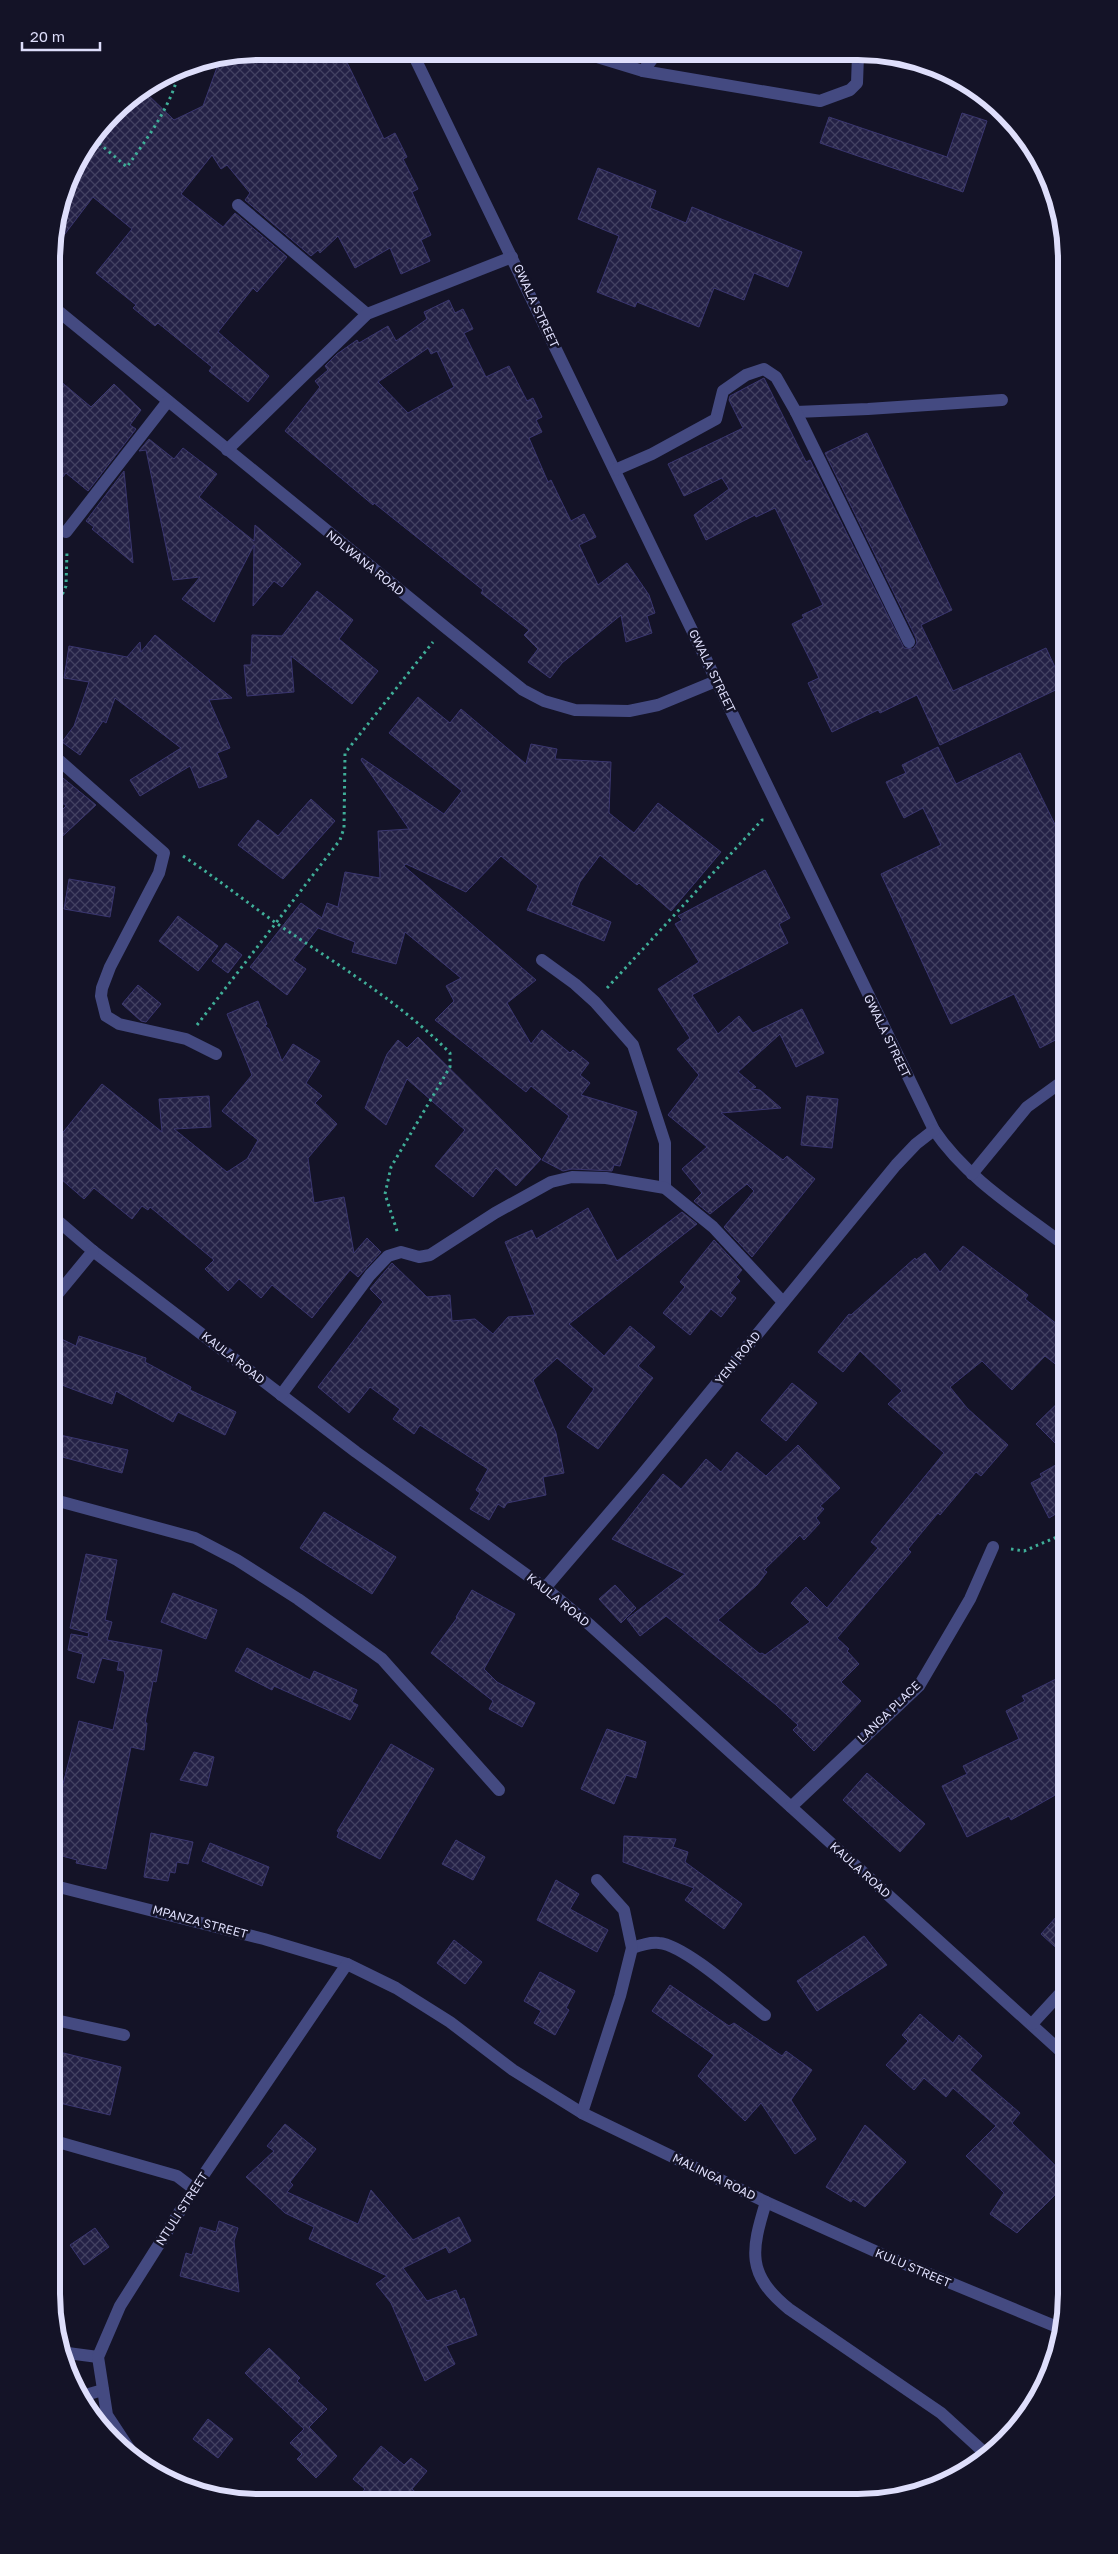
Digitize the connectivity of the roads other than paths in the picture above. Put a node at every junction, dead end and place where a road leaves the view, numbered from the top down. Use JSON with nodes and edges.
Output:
{"nodes":[{"id":1,"x":416,"y":60,"type":"edge"},
{"id":2,"x":607,"y":60,"type":"edge"},
{"id":3,"x":651,"y":60,"type":"edge"},
{"id":4,"x":858,"y":60,"type":"edge"},
{"id":5,"x":643,"y":71,"type":"junction"},
{"id":6,"x":238,"y":205,"type":"dead end"},
{"id":7,"x":512,"y":257,"type":"junction"},
{"id":8,"x":60,"y":313,"type":"edge"},
{"id":9,"x":367,"y":314,"type":"junction"},
{"id":10,"x":1002,"y":400,"type":"dead end"},
{"id":11,"x":168,"y":401,"type":"junction"},
{"id":12,"x":796,"y":412,"type":"junction"},
{"id":13,"x":227,"y":450,"type":"junction"},
{"id":14,"x":615,"y":470,"type":"junction"},
{"id":15,"x":66,"y":532,"type":"road end"},
{"id":16,"x":909,"y":642,"type":"dead end"},
{"id":17,"x":716,"y":681,"type":"junction"},
{"id":18,"x":60,"y":761,"type":"edge"},
{"id":19,"x":542,"y":960,"type":"dead end"},
{"id":20,"x":216,"y":1054,"type":"dead end"},
{"id":21,"x":1058,"y":1085,"type":"edge"},
{"id":22,"x":934,"y":1130,"type":"junction"},
{"id":23,"x":972,"y":1174,"type":"junction"},
{"id":24,"x":665,"y":1188,"type":"junction"},
{"id":25,"x":60,"y":1222,"type":"edge"},
{"id":26,"x":1058,"y":1238,"type":"edge"},
{"id":27,"x":93,"y":1251,"type":"junction"},
{"id":28,"x":60,"y":1292,"type":"edge"},
{"id":29,"x":783,"y":1302,"type":"junction"},
{"id":30,"x":282,"y":1395,"type":"junction"},
{"id":31,"x":60,"y":1501,"type":"edge"},
{"id":32,"x":992,"y":1547,"type":"dead end"},
{"id":33,"x":546,"y":1588,"type":"junction"},
{"id":34,"x":499,"y":1790,"type":"dead end"},
{"id":35,"x":791,"y":1807,"type":"junction"},
{"id":36,"x":597,"y":1880,"type":"dead end"},
{"id":37,"x":60,"y":1887,"type":"edge"},
{"id":38,"x":632,"y":1948,"type":"junction"},
{"id":39,"x":347,"y":1964,"type":"junction"},
{"id":40,"x":1058,"y":1996,"type":"edge"},
{"id":41,"x":764,"y":2015,"type":"dead end"},
{"id":42,"x":60,"y":2021,"type":"edge"},
{"id":43,"x":1032,"y":2024,"type":"junction"},
{"id":44,"x":124,"y":2035,"type":"dead end"},
{"id":45,"x":1058,"y":2048,"type":"edge"},
{"id":46,"x":582,"y":2113,"type":"junction"},
{"id":47,"x":60,"y":2143,"type":"edge"},
{"id":48,"x":194,"y":2190,"type":"junction"},
{"id":49,"x":766,"y":2202,"type":"junction"},
{"id":50,"x":1055,"y":2326,"type":"edge"},
{"id":51,"x":69,"y":2353,"type":"edge"},
{"id":52,"x":98,"y":2357,"type":"junction"},
{"id":53,"x":103,"y":2390,"type":"junction"},
{"id":54,"x":87,"y":2394,"type":"edge"},
{"id":55,"x":125,"y":2441,"type":"edge"},
{"id":56,"x":982,"y":2451,"type":"edge"}],
"edges":[{"from":1,"to":7,"type":"street","name":"GWALA STREET"},
{"from":2,"to":5,"type":"street"},
{"from":3,"to":5,"type":"street"},
{"from":4,"to":5,"type":"street"},
{"from":6,"to":9,"type":"street"},
{"from":7,"to":9,"type":"street"},
{"from":7,"to":14,"type":"street","name":"GWALA STREET"},
{"from":8,"to":11,"type":"street","name":"NDLWANA ROAD"},
{"from":9,"to":13,"type":"street"},
{"from":10,"to":12,"type":"street"},
{"from":11,"to":13,"type":"street","name":"NDLWANA ROAD"},
{"from":11,"to":15,"type":"street"},
{"from":12,"to":14,"type":"street"},
{"from":12,"to":16,"type":"street"},
{"from":13,"to":17,"type":"street","name":"NDLWANA ROAD"},
{"from":14,"to":17,"type":"street","name":"GWALA STREET"},
{"from":17,"to":22,"type":"street","name":"GWALA STREET"},
{"from":18,"to":20,"type":"street"},
{"from":19,"to":24,"type":"street"},
{"from":21,"to":23,"type":"street"},
{"from":22,"to":23,"type":"street","name":"GWALA STREET"},
{"from":22,"to":29,"type":"street","name":"YENI ROAD"},
{"from":23,"to":26,"type":"street","name":"GWALA STREET"},
{"from":24,"to":29,"type":"street"},
{"from":24,"to":30,"type":"street"},
{"from":25,"to":27,"type":"street","name":"KAULA ROAD"},
{"from":27,"to":28,"type":"street"},
{"from":27,"to":30,"type":"street","name":"KAULA ROAD"},
{"from":29,"to":33,"type":"street","name":"YENI ROAD"},
{"from":30,"to":33,"type":"street","name":"KAULA ROAD"},
{"from":31,"to":34,"type":"street"},
{"from":32,"to":35,"type":"street","name":"LANGA PLACE"},
{"from":33,"to":35,"type":"street","name":"KAULA ROAD"},
{"from":35,"to":43,"type":"street","name":"KAULA ROAD"},
{"from":36,"to":38,"type":"street"},
{"from":37,"to":39,"type":"street","name":"MPANZA STREET"},
{"from":38,"to":41,"type":"street"},
{"from":38,"to":46,"type":"street"},
{"from":39,"to":46,"type":"street","name":"MALINGA ROAD"},
{"from":39,"to":48,"type":"street","name":"NTULI STREET"},
{"from":40,"to":43,"type":"street"},
{"from":42,"to":44,"type":"street"},
{"from":43,"to":45,"type":"street","name":"KAULA ROAD"},
{"from":46,"to":49,"type":"street","name":"MALINGA ROAD"},
{"from":47,"to":48,"type":"street"},
{"from":48,"to":52,"type":"street","name":"NTULI STREET"},
{"from":49,"to":50,"type":"street","name":"KULU STREET"},
{"from":49,"to":56,"type":"street","name":"MALINGA ROAD"},
{"from":51,"to":52,"type":"street"},
{"from":52,"to":53,"type":"street"},
{"from":53,"to":54,"type":"street"},
{"from":53,"to":55,"type":"street"}]}
